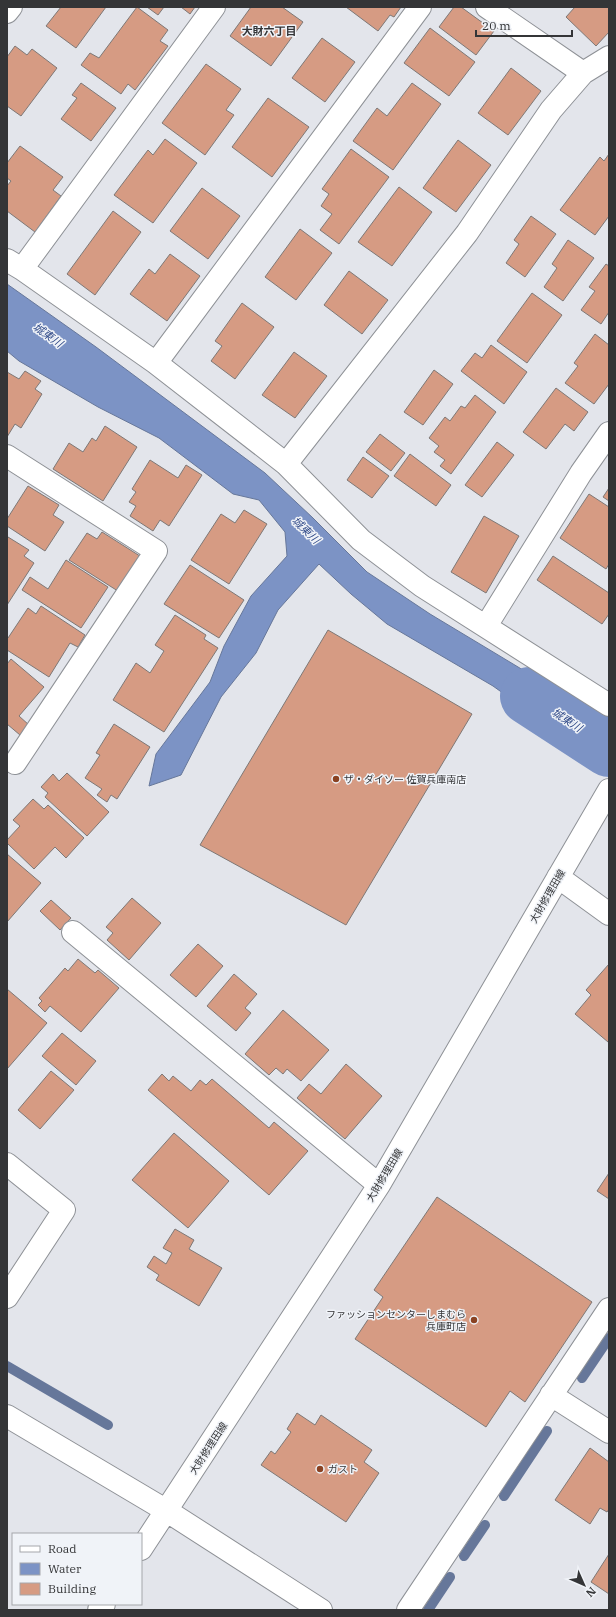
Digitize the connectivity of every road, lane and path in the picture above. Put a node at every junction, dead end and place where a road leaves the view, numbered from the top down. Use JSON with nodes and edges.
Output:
{"nodes":[{"id":1,"x":11,"y":7,"type":"edge"},
{"id":2,"x":214,"y":7,"type":"edge"},
{"id":3,"x":420,"y":7,"type":"edge"},
{"id":4,"x":486,"y":7,"type":"edge"},
{"id":5,"x":7,"y":12,"type":"edge"},
{"id":6,"x":609,"y":57,"type":"edge"},
{"id":7,"x":583,"y":73,"type":"junction"},
{"id":8,"x":15,"y":264,"type":"edge"},
{"id":9,"x":156,"y":363,"type":"junction"},
{"id":10,"x":609,"y":433,"type":"edge"},
{"id":11,"x":7,"y":456,"type":"edge"},
{"id":12,"x":286,"y":464,"type":"junction"},
{"id":13,"x":486,"y":626,"type":"junction"},
{"id":14,"x":609,"y":705,"type":"edge"},
{"id":15,"x":15,"y":764,"type":"dead end"},
{"id":16,"x":609,"y":790,"type":"edge"},
{"id":17,"x":558,"y":877,"type":"junction"},
{"id":18,"x":609,"y":914,"type":"edge"},
{"id":19,"x":73,"y":932,"type":"dead end"},
{"id":20,"x":7,"y":1164,"type":"edge"},
{"id":21,"x":379,"y":1185,"type":"junction"},
{"id":22,"x":7,"y":1297,"type":"edge"},
{"id":23,"x":609,"y":1309,"type":"edge"},
{"id":24,"x":551,"y":1395,"type":"junction"},
{"id":25,"x":7,"y":1416,"type":"edge"},
{"id":26,"x":609,"y":1432,"type":"edge"},
{"id":27,"x":167,"y":1511,"type":"junction"},
{"id":28,"x":142,"y":1548,"type":"edge"},
{"id":29,"x":321,"y":1610,"type":"edge"},
{"id":30,"x":408,"y":1610,"type":"edge"}],
"edges":[{"from":1,"to":5,"type":"street"},
{"from":2,"to":8,"type":"street"},
{"from":3,"to":9,"type":"street"},
{"from":4,"to":7,"type":"street"},
{"from":6,"to":7,"type":"street"},
{"from":7,"to":12,"type":"street"},
{"from":8,"to":9,"type":"street"},
{"from":9,"to":12,"type":"street"},
{"from":10,"to":13,"type":"street"},
{"from":11,"to":15,"type":"street"},
{"from":12,"to":13,"type":"street"},
{"from":13,"to":14,"type":"street"},
{"from":16,"to":17,"type":"street","name":"大財修理田線"},
{"from":17,"to":18,"type":"street"},
{"from":17,"to":21,"type":"street","name":"大財修理田線"},
{"from":19,"to":21,"type":"street"},
{"from":20,"to":22,"type":"street"},
{"from":21,"to":27,"type":"street","name":"大財修理田線"},
{"from":23,"to":24,"type":"street"},
{"from":24,"to":26,"type":"street"},
{"from":24,"to":30,"type":"street"},
{"from":25,"to":27,"type":"street"},
{"from":27,"to":28,"type":"street","name":"大財修理田線"},
{"from":27,"to":29,"type":"street"}]}
